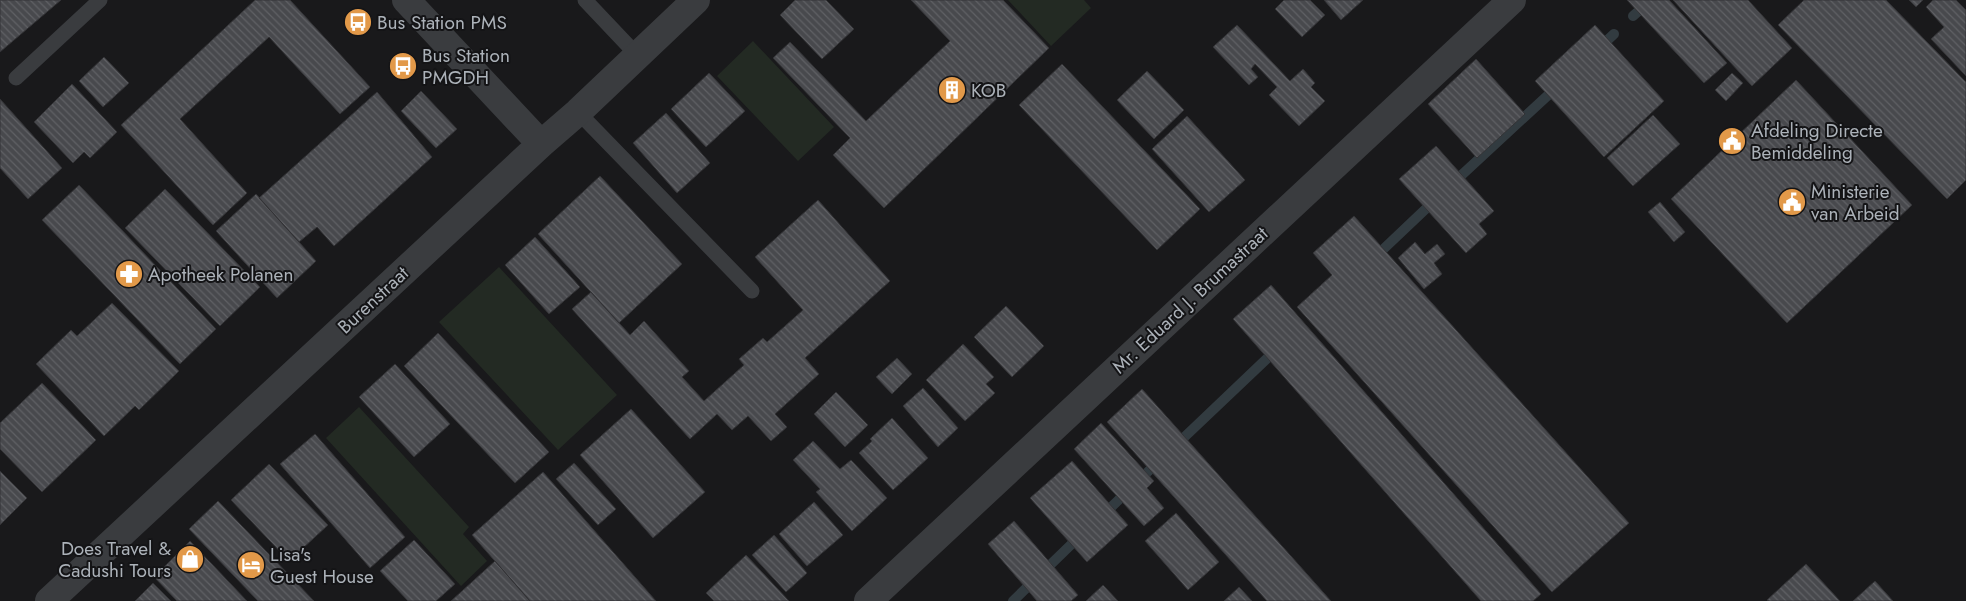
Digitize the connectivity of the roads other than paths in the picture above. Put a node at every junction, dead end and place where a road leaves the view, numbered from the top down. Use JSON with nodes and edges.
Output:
{"nodes":[{"id":1,"x":100,"y":0,"type":"edge"},
{"id":2,"x":406,"y":0,"type":"edge"},
{"id":3,"x":585,"y":0,"type":"edge"},
{"id":4,"x":696,"y":0,"type":"edge"},
{"id":5,"x":1512,"y":0,"type":"edge"},
{"id":6,"x":637,"y":55,"type":"junction"},
{"id":7,"x":16,"y":78,"type":"dead end"},
{"id":8,"x":578,"y":112,"type":"junction"},
{"id":9,"x":541,"y":144,"type":"junction"},
{"id":10,"x":752,"y":291,"type":"dead end"},
{"id":11,"x":49,"y":601,"type":"edge"},
{"id":12,"x":868,"y":601,"type":"edge"}],
"edges":[{"from":1,"to":7,"type":"lane"},
{"from":2,"to":9,"type":"street"},
{"from":3,"to":6,"type":"lane"},
{"from":4,"to":6,"type":"street","name":"Burenstraat"},
{"from":5,"to":12,"type":"street","name":"Mr. Eduard J. Brumastraat"},
{"from":6,"to":8,"type":"street","name":"Burenstraat"},
{"from":8,"to":9,"type":"street","name":"Burenstraat"},
{"from":8,"to":10,"type":"lane"},
{"from":9,"to":11,"type":"street","name":"Burenstraat"}]}
